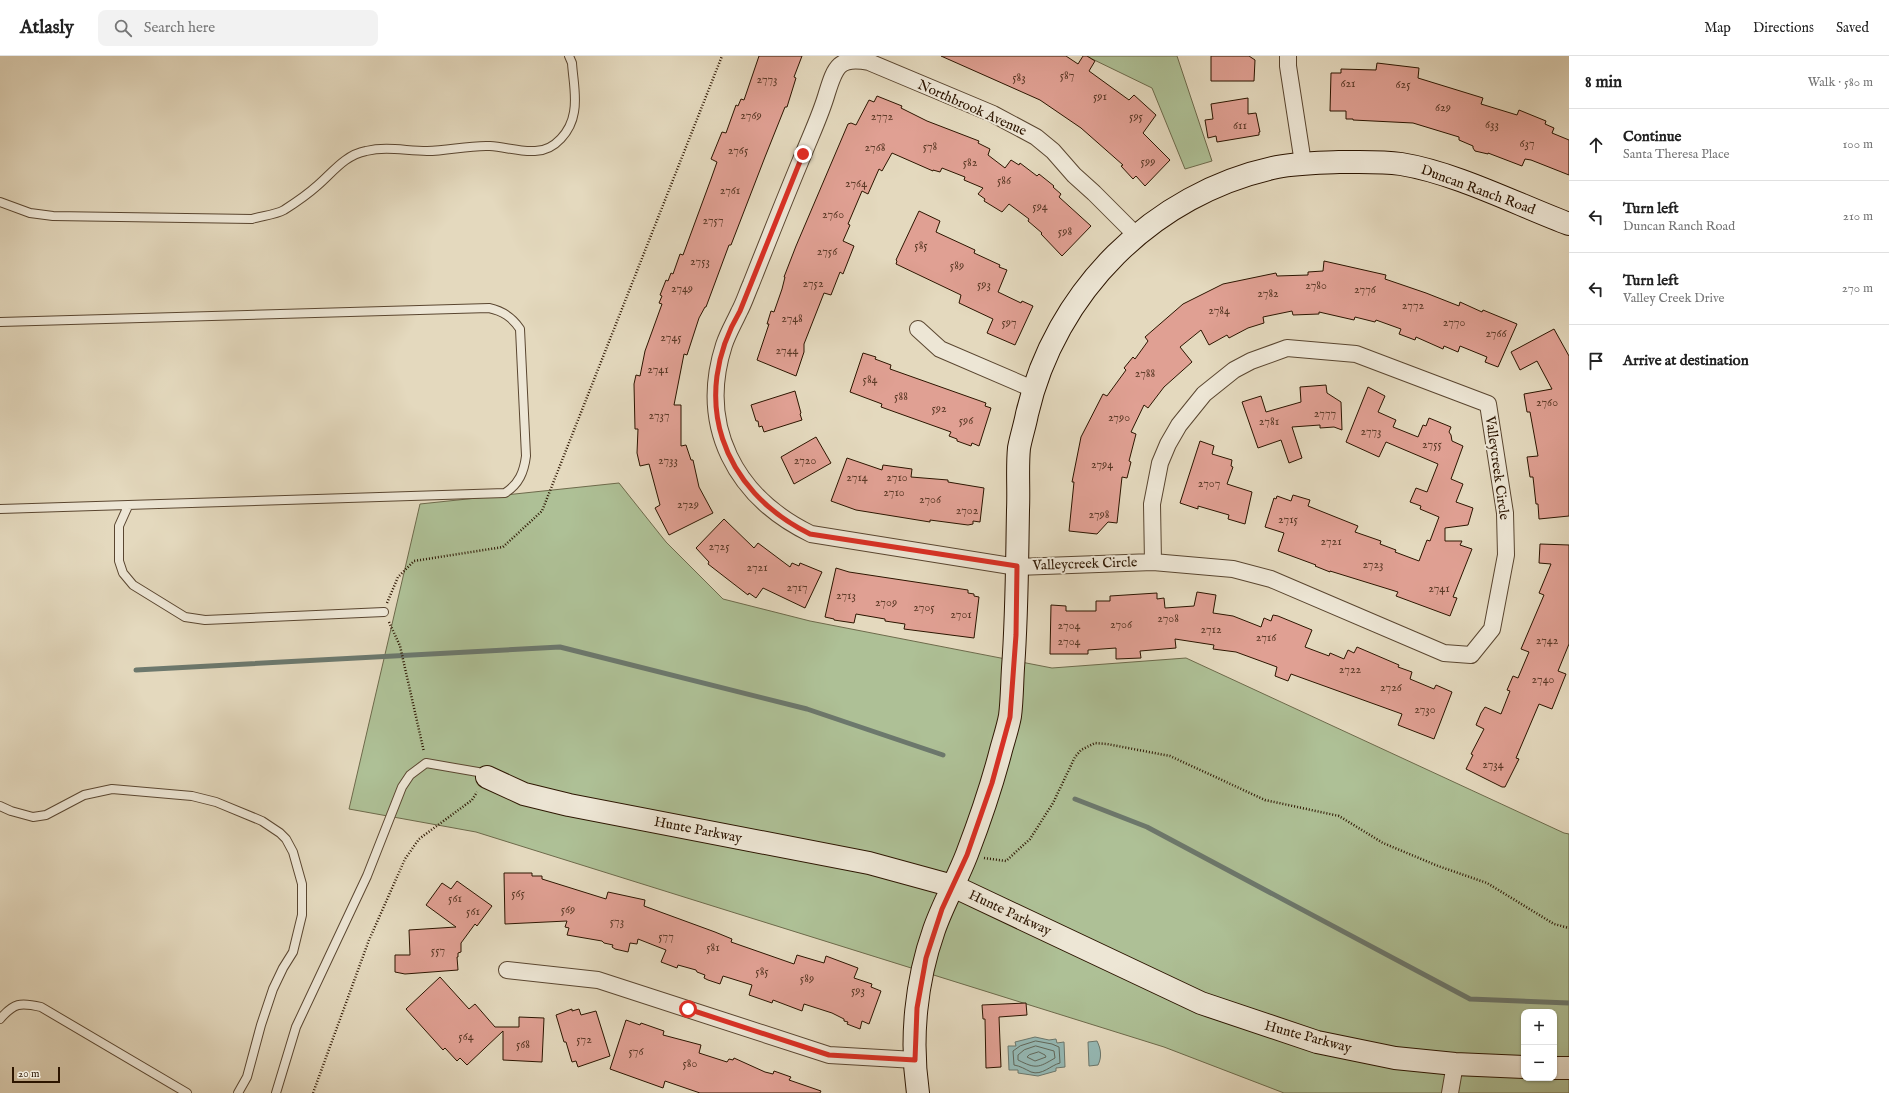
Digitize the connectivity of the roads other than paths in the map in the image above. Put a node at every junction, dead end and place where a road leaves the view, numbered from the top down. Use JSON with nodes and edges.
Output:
{"nodes":[{"id":1,"x":569,"y":56,"type":"edge"},
{"id":2,"x":1288,"y":56,"type":"edge"},
{"id":3,"x":852,"y":59,"type":"edge"},
{"id":4,"x":1303,"y":163,"type":"junction"},
{"id":5,"x":0,"y":202,"type":"edge"},
{"id":6,"x":1569,"y":224,"type":"edge"},
{"id":7,"x":1136,"y":236,"type":"junction"},
{"id":8,"x":0,"y":322,"type":"edge"},
{"id":9,"x":918,"y":329,"type":"dead end"},
{"id":10,"x":1033,"y":389,"type":"junction"},
{"id":11,"x":128,"y":506,"type":"junction"},
{"id":12,"x":0,"y":509,"type":"edge"},
{"id":13,"x":1153,"y":562,"type":"junction"},
{"id":14,"x":1017,"y":566,"type":"junction"},
{"id":15,"x":384,"y":612,"type":"road end"},
{"id":16,"x":487,"y":777,"type":"joint"},
{"id":17,"x":0,"y":806,"type":"edge"},
{"id":18,"x":953,"y":886,"type":"junction"},
{"id":19,"x":507,"y":970,"type":"dead end"},
{"id":20,"x":0,"y":1019,"type":"edge"},
{"id":21,"x":915,"y":1060,"type":"junction"},
{"id":22,"x":1455,"y":1064,"type":"junction"},
{"id":23,"x":1521,"y":1067,"type":"edge"},
{"id":24,"x":1557,"y":1068,"type":"edge"},
{"id":25,"x":1569,"y":1068,"type":"edge"},
{"id":26,"x":187,"y":1093,"type":"edge"},
{"id":27,"x":238,"y":1093,"type":"edge"},
{"id":28,"x":276,"y":1093,"type":"edge"},
{"id":29,"x":918,"y":1093,"type":"edge"},
{"id":30,"x":1450,"y":1093,"type":"edge"}],
"edges":[{"from":1,"to":5,"type":"lane"},
{"from":2,"to":4,"type":"street"},
{"from":3,"to":7,"type":"street","name":"Northbrook Avenue"},
{"from":3,"to":14,"type":"street","name":"Valleycreek Circle"},
{"from":4,"to":6,"type":"street","name":"Duncan Ranch Road"},
{"from":4,"to":7,"type":"street","name":"Duncan Ranch Road"},
{"from":7,"to":10,"type":"street","name":"Duncan Ranch Road"},
{"from":8,"to":11,"type":"lane"},
{"from":9,"to":10,"type":"street"},
{"from":10,"to":14,"type":"street","name":"Duncan Ranch Road"},
{"from":11,"to":12,"type":"lane"},
{"from":11,"to":15,"type":"lane"},
{"from":13,"to":13,"type":"street","name":"Valleycreek Circle"},
{"from":13,"to":14,"type":"street","name":"Valleycreek Circle"},
{"from":14,"to":18,"type":"street","name":"Duncan Ranch Road"},
{"from":16,"to":18,"type":"street","name":"Hunte Parkway"},
{"from":16,"to":28,"type":"lane"},
{"from":17,"to":27,"type":"lane"},
{"from":18,"to":21,"type":"street","name":"Duncan Ranch Road"},
{"from":18,"to":22,"type":"street","name":"Hunte Parkway"},
{"from":19,"to":21,"type":"street"},
{"from":20,"to":26,"type":"lane"},
{"from":21,"to":29,"type":"street","name":"Duncan Ranch Road"},
{"from":22,"to":23,"type":"street","name":"Hunte Parkway"},
{"from":22,"to":30,"type":"street"},
{"from":24,"to":25,"type":"street"}]}
